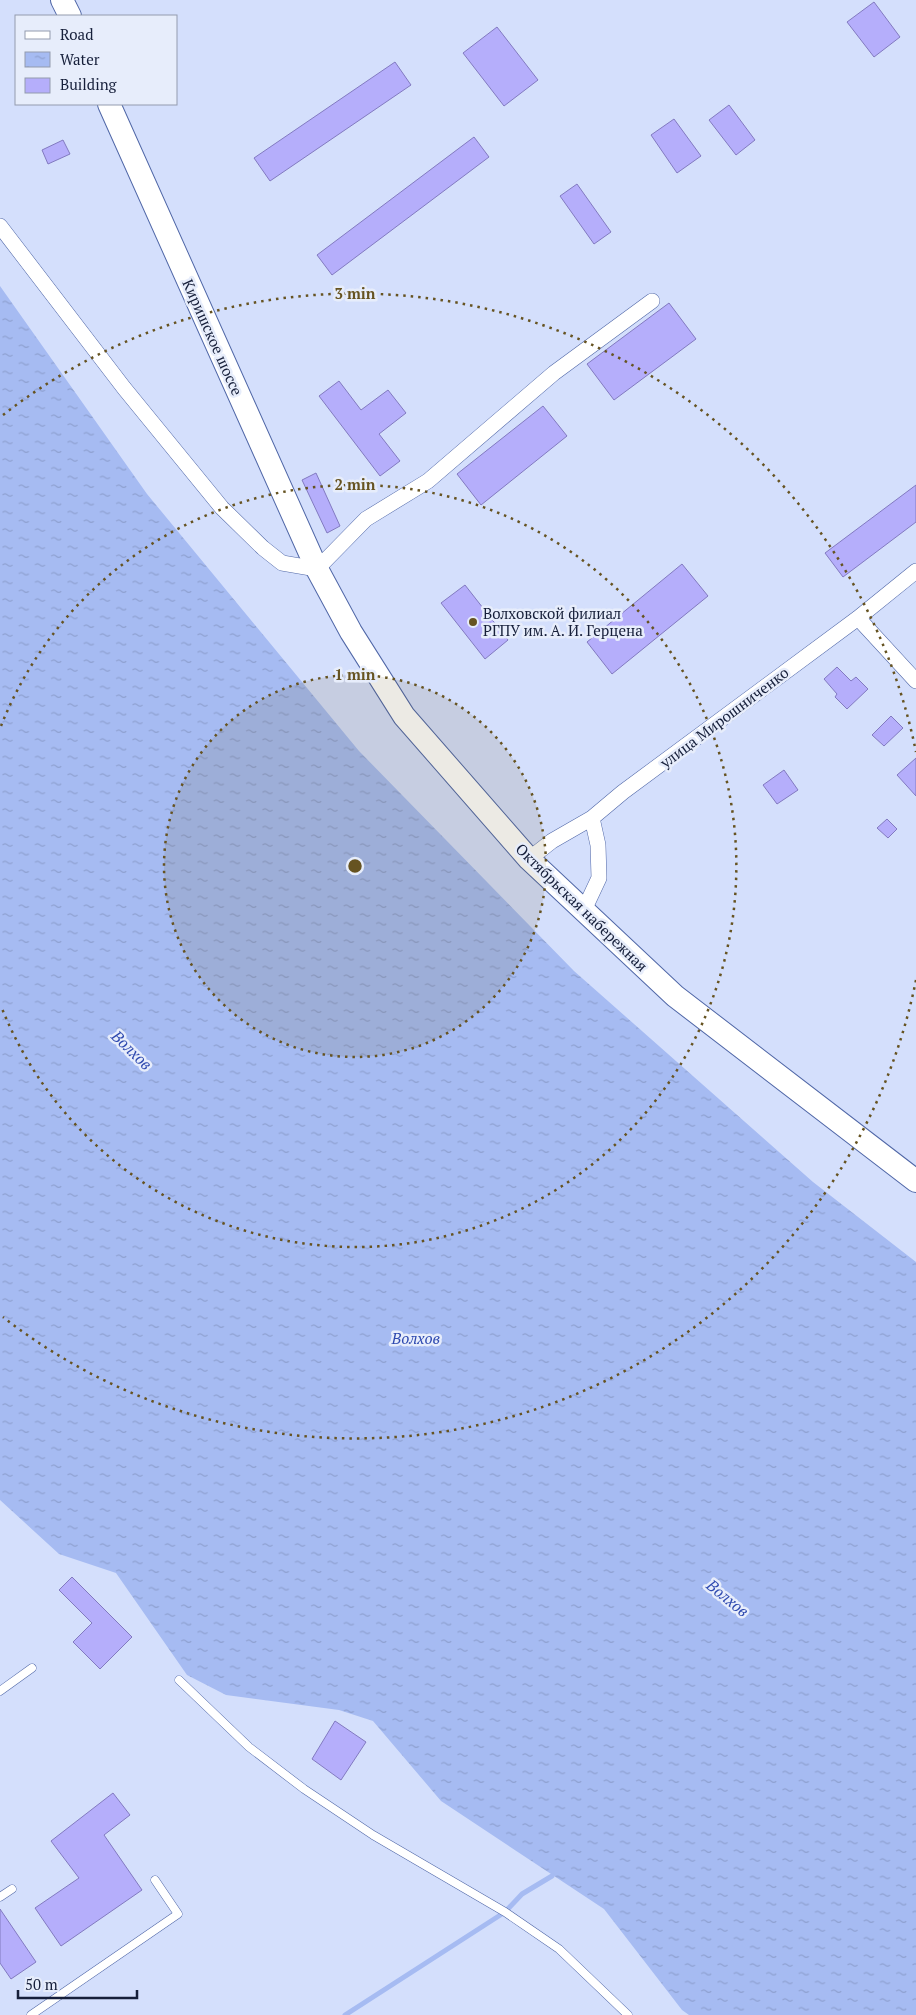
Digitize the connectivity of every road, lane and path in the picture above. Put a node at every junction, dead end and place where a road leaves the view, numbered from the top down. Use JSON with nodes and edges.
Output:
{"nodes":[{"id":1,"x":62,"y":0,"type":"edge"},
{"id":2,"x":70,"y":15,"type":"edge"},
{"id":3,"x":109,"y":105,"type":"edge"},
{"id":4,"x":0,"y":226,"type":"edge"},
{"id":5,"x":652,"y":301,"type":"dead end"},
{"id":6,"x":317,"y":569,"type":"junction"},
{"id":7,"x":916,"y":571,"type":"edge"},
{"id":8,"x":858,"y":618,"type":"junction"},
{"id":9,"x":916,"y":680,"type":"edge"},
{"id":10,"x":592,"y":818,"type":"junction"},
{"id":11,"x":529,"y":859,"type":"junction"},
{"id":12,"x":584,"y":910,"type":"junction"},
{"id":13,"x":916,"y":1181,"type":"edge"},
{"id":14,"x":32,"y":1668,"type":"dead end"},
{"id":15,"x":179,"y":1680,"type":"dead end"},
{"id":16,"x":0,"y":1691,"type":"edge"},
{"id":17,"x":155,"y":1880,"type":"dead end"},
{"id":18,"x":12,"y":1889,"type":"dead end"},
{"id":19,"x":0,"y":1897,"type":"edge"},
{"id":20,"x":30,"y":2015,"type":"edge"},
{"id":21,"x":628,"y":2015,"type":"edge"}],
"edges":[{"from":1,"to":2,"type":"main road"},
{"from":3,"to":6,"type":"main road","name":"Киришское шоссе"},
{"from":4,"to":6,"type":"street"},
{"from":5,"to":6,"type":"street"},
{"from":6,"to":11,"type":"main road","name":"Октябрьская набережная"},
{"from":7,"to":8,"type":"street","name":"улица Мирошниченко"},
{"from":8,"to":9,"type":"street"},
{"from":8,"to":10,"type":"street","name":"улица Мирошниченко"},
{"from":10,"to":11,"type":"street","name":"улица Мирошниченко"},
{"from":10,"to":12,"type":"street"},
{"from":11,"to":12,"type":"main road","name":"Октябрьская набережная"},
{"from":12,"to":13,"type":"main road","name":"Октябрьская набережная"},
{"from":14,"to":16,"type":"lane"},
{"from":15,"to":21,"type":"lane"},
{"from":17,"to":20,"type":"lane"},
{"from":18,"to":19,"type":"lane"}]}
